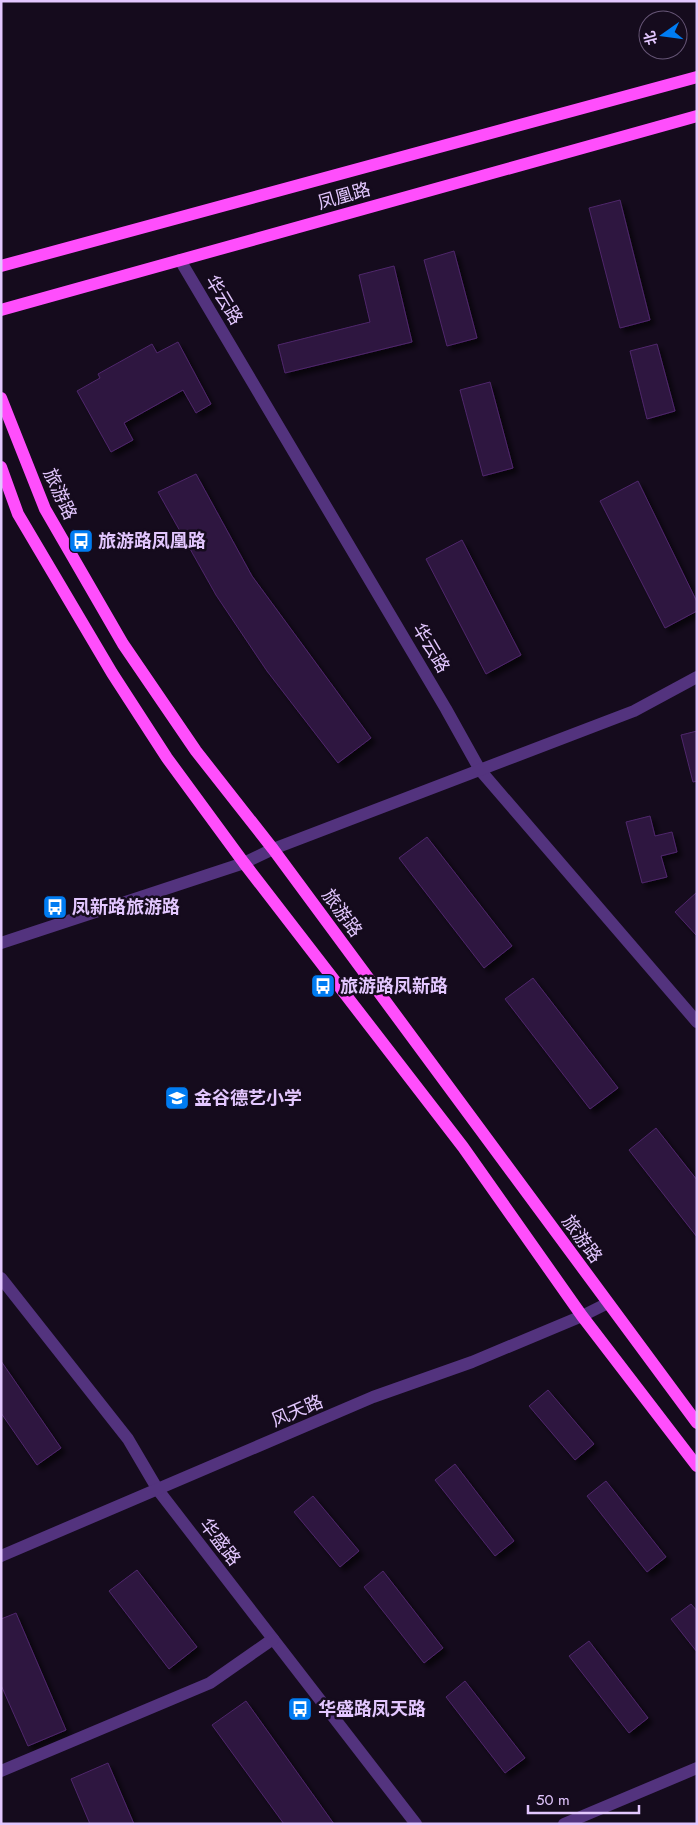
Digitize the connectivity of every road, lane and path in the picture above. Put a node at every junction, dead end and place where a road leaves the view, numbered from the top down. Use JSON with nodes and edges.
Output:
{"nodes":[{"id":1,"x":697,"y":77,"type":"edge"},
{"id":2,"x":697,"y":116,"type":"edge"},
{"id":3,"x":180,"y":260,"type":"junction"},
{"id":4,"x":1,"y":266,"type":"edge"},
{"id":5,"x":1,"y":310,"type":"edge"},
{"id":6,"x":1,"y":398,"type":"edge"},
{"id":7,"x":1,"y":467,"type":"edge"},
{"id":8,"x":697,"y":678,"type":"edge"},
{"id":9,"x":480,"y":770,"type":"junction"},
{"id":10,"x":273,"y":849,"type":"junction"},
{"id":11,"x":244,"y":863,"type":"junction"},
{"id":12,"x":1,"y":943,"type":"edge"},
{"id":13,"x":697,"y":1022,"type":"edge"},
{"id":14,"x":1,"y":1278,"type":"edge"},
{"id":15,"x":608,"y":1303,"type":"junction"},
{"id":16,"x":582,"y":1316,"type":"junction"},
{"id":17,"x":697,"y":1423,"type":"edge"},
{"id":18,"x":697,"y":1466,"type":"edge"},
{"id":19,"x":158,"y":1490,"type":"junction"},
{"id":20,"x":1,"y":1556,"type":"edge"},
{"id":21,"x":273,"y":1639,"type":"junction"},
{"id":22,"x":697,"y":1768,"type":"edge"},
{"id":23,"x":1,"y":1771,"type":"edge"},
{"id":24,"x":416,"y":1824,"type":"edge"},
{"id":25,"x":564,"y":1824,"type":"edge"}],
"edges":[{"from":1,"to":4,"type":"main road","name":"凤凰路"},
{"from":2,"to":3,"type":"main road","name":"凤凰路"},
{"from":3,"to":5,"type":"main road","name":"凤凰路"},
{"from":3,"to":9,"type":"street","name":"华云路"},
{"from":6,"to":10,"type":"main road","name":"旅游路"},
{"from":7,"to":11,"type":"main road"},
{"from":8,"to":9,"type":"street"},
{"from":9,"to":10,"type":"street"},
{"from":9,"to":13,"type":"street","name":"华云路"},
{"from":10,"to":11,"type":"street"},
{"from":10,"to":15,"type":"main road","name":"旅游路"},
{"from":11,"to":12,"type":"street"},
{"from":11,"to":16,"type":"main road"},
{"from":14,"to":19,"type":"street","name":"华盛路"},
{"from":15,"to":16,"type":"street","name":"风天路"},
{"from":15,"to":17,"type":"main road","name":"旅游路"},
{"from":16,"to":18,"type":"main road"},
{"from":16,"to":19,"type":"street","name":"风天路"},
{"from":19,"to":20,"type":"street","name":"风天路"},
{"from":19,"to":21,"type":"street","name":"华盛路"},
{"from":21,"to":23,"type":"street"},
{"from":21,"to":24,"type":"street","name":"华盛路"},
{"from":22,"to":25,"type":"street"}]}
